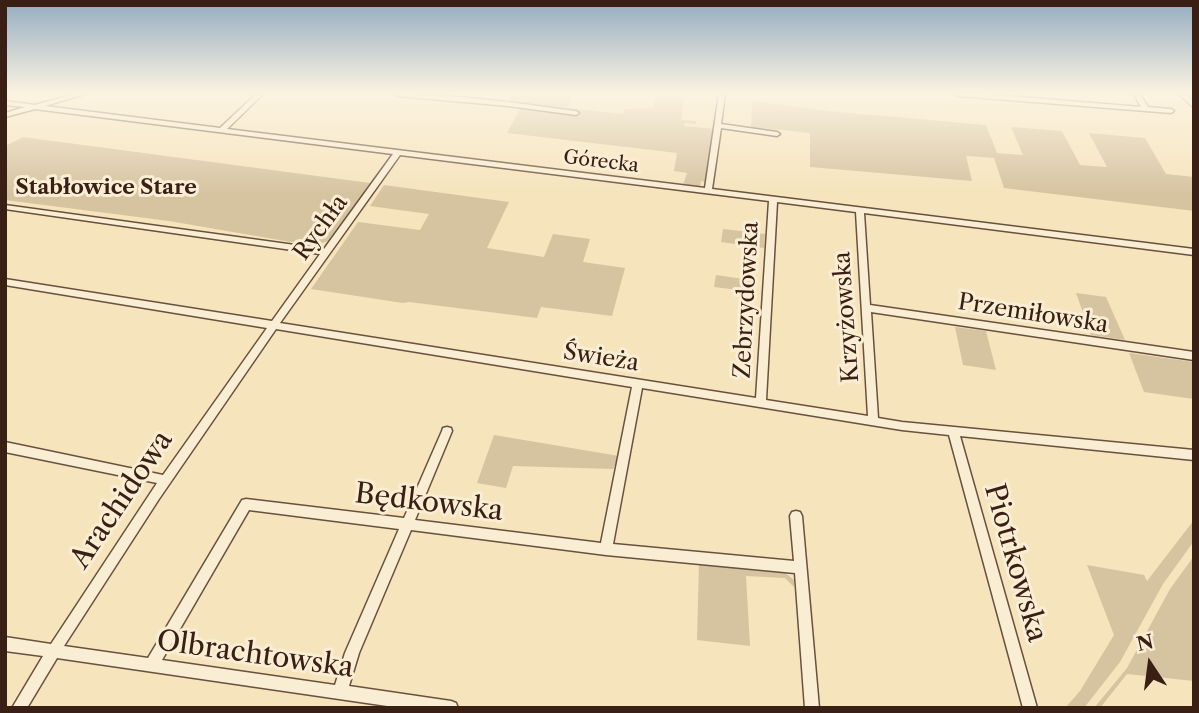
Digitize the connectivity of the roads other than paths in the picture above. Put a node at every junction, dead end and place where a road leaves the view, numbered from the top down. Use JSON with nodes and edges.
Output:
{"nodes":[{"id":1,"x":200,"y":127,"type":"edge"},
{"id":2,"x":225,"y":127,"type":"edge"},
{"id":3,"x":719,"y":127,"type":"edge"},
{"id":4,"x":728,"y":127,"type":"edge"},
{"id":5,"x":222,"y":130,"type":"junction"},
{"id":6,"x":776,"y":134,"type":"dead end"},
{"id":7,"x":398,"y":152,"type":"junction"},
{"id":8,"x":708,"y":192,"type":"junction"},
{"id":9,"x":773,"y":200,"type":"junction"},
{"id":10,"x":5,"y":207,"type":"edge"},
{"id":11,"x":860,"y":211,"type":"junction"},
{"id":12,"x":327,"y":252,"type":"junction"},
{"id":13,"x":1194,"y":252,"type":"edge"},
{"id":14,"x":5,"y":282,"type":"edge"},
{"id":15,"x":866,"y":308,"type":"junction"},
{"id":16,"x":274,"y":325,"type":"junction"},
{"id":17,"x":1194,"y":356,"type":"edge"},
{"id":18,"x":638,"y":383,"type":"junction"},
{"id":19,"x":761,"y":403,"type":"junction"},
{"id":20,"x":873,"y":421,"type":"junction"},
{"id":21,"x":447,"y":431,"type":"dead end"},
{"id":22,"x":953,"y":431,"type":"junction"},
{"id":23,"x":5,"y":447,"type":"edge"},
{"id":24,"x":1194,"y":455,"type":"edge"},
{"id":25,"x":164,"y":480,"type":"junction"},
{"id":26,"x":796,"y":516,"type":"dead end"},
{"id":27,"x":407,"y":526,"type":"junction"},
{"id":28,"x":606,"y":549,"type":"junction"},
{"id":29,"x":800,"y":568,"type":"junction"},
{"id":30,"x":5,"y":644,"type":"edge"},
{"id":31,"x":52,"y":652,"type":"junction"},
{"id":32,"x":151,"y":666,"type":"junction"},
{"id":33,"x":340,"y":692,"type":"junction"},
{"id":34,"x":19,"y":708,"type":"edge"},
{"id":35,"x":451,"y":708,"type":"edge"},
{"id":36,"x":812,"y":708,"type":"edge"},
{"id":37,"x":1030,"y":708,"type":"edge"}],
"edges":[{"from":1,"to":5,"type":"street","name":"Górecka"},
{"from":2,"to":5,"type":"street"},
{"from":3,"to":8,"type":"street"},
{"from":4,"to":6,"type":"street"},
{"from":5,"to":7,"type":"street","name":"Górecka"},
{"from":7,"to":8,"type":"street","name":"Górecka"},
{"from":7,"to":12,"type":"street","name":"Rychła"},
{"from":8,"to":9,"type":"street","name":"Górecka"},
{"from":9,"to":11,"type":"street","name":"Górecka"},
{"from":9,"to":19,"type":"street","name":"Zebrzydowska"},
{"from":10,"to":12,"type":"street"},
{"from":11,"to":13,"type":"street","name":"Górecka"},
{"from":11,"to":15,"type":"street","name":"Krzyżowska"},
{"from":12,"to":16,"type":"street","name":"Rychła"},
{"from":14,"to":16,"type":"street","name":"Świeża"},
{"from":15,"to":17,"type":"street","name":"Przemiłowska"},
{"from":15,"to":20,"type":"street","name":"Krzyżowska"},
{"from":16,"to":18,"type":"street","name":"Świeża"},
{"from":16,"to":25,"type":"street","name":"Arachidowa"},
{"from":18,"to":19,"type":"street","name":"Świeża"},
{"from":18,"to":28,"type":"street"},
{"from":19,"to":20,"type":"street","name":"Świeża"},
{"from":20,"to":22,"type":"street","name":"Świeża"},
{"from":21,"to":27,"type":"street"},
{"from":22,"to":24,"type":"street","name":"Świeża"},
{"from":22,"to":37,"type":"street","name":"Piotrkowska"},
{"from":23,"to":25,"type":"street"},
{"from":25,"to":31,"type":"street","name":"Arachidowa"},
{"from":26,"to":29,"type":"street"},
{"from":27,"to":28,"type":"street","name":"Będkowska"},
{"from":27,"to":32,"type":"street","name":"Będkowska"},
{"from":27,"to":33,"type":"street"},
{"from":28,"to":29,"type":"street","name":"Będkowska"},
{"from":29,"to":36,"type":"street"},
{"from":30,"to":31,"type":"street","name":"Olbrachtowska"},
{"from":31,"to":32,"type":"street","name":"Olbrachtowska"},
{"from":31,"to":34,"type":"street","name":"Arachidowa"},
{"from":32,"to":33,"type":"street","name":"Olbrachtowska"},
{"from":33,"to":35,"type":"street","name":"Olbrachtowska"}]}
